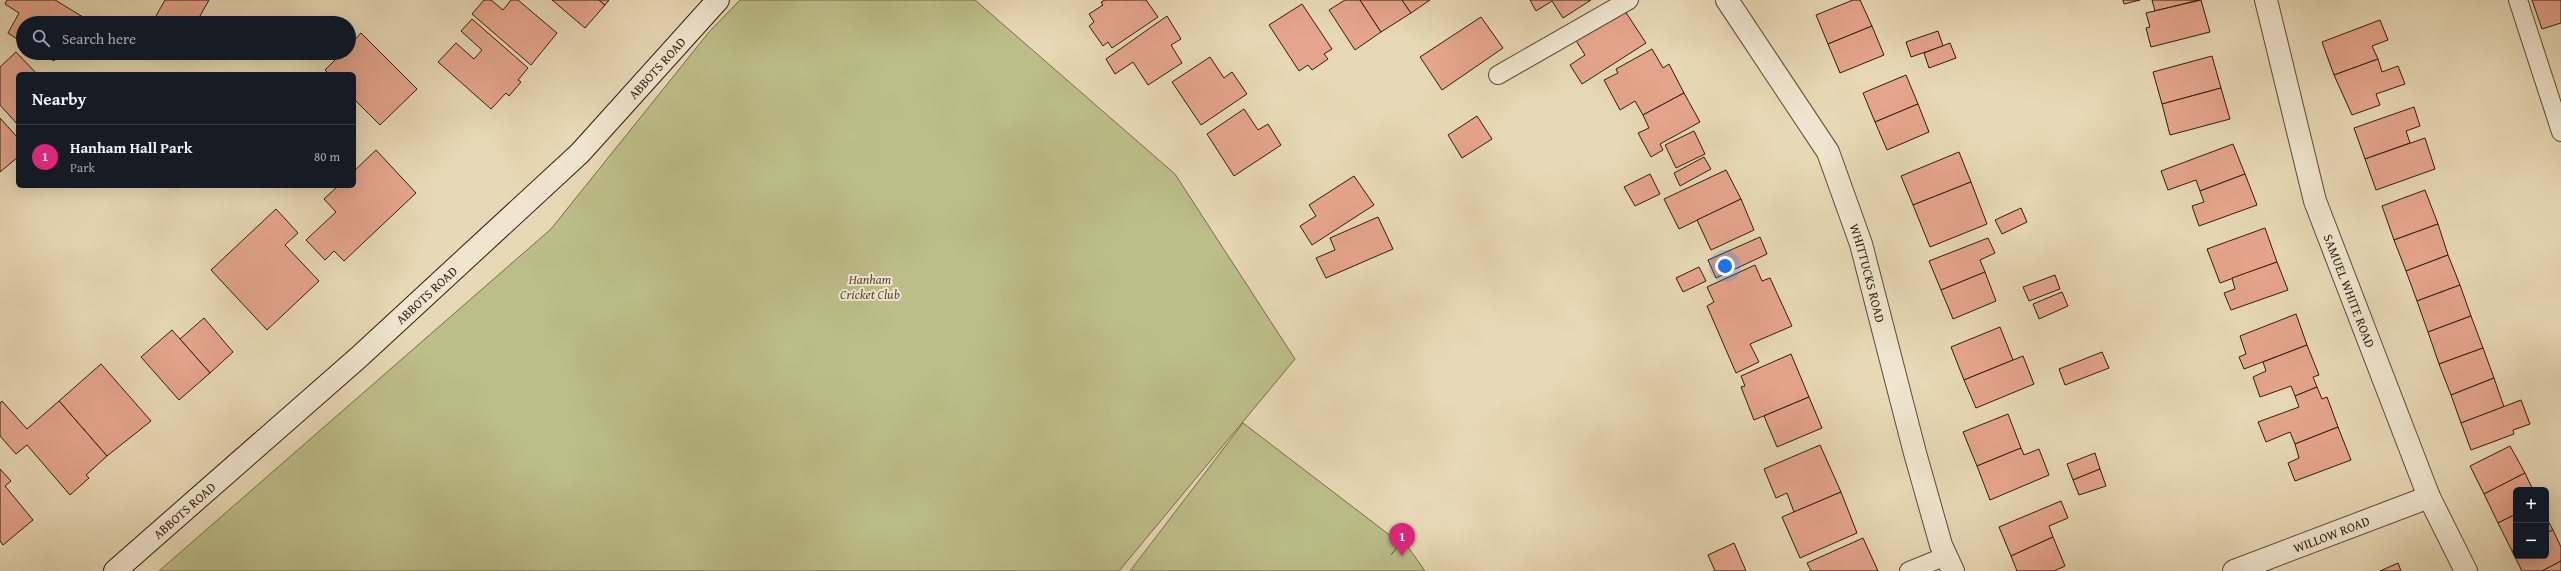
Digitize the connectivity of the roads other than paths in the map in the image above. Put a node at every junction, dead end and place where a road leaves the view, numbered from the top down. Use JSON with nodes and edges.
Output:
{"nodes":[{"id":1,"x":718,"y":0,"type":"edge"},
{"id":2,"x":1629,"y":0,"type":"edge"},
{"id":3,"x":1727,"y":0,"type":"edge"},
{"id":4,"x":2518,"y":0,"type":"edge"},
{"id":5,"x":2268,"y":1,"type":"edge"},
{"id":6,"x":1498,"y":75,"type":"dead end"},
{"id":7,"x":2561,"y":132,"type":"edge"},
{"id":8,"x":2429,"y":497,"type":"junction"},
{"id":9,"x":1949,"y":563,"type":"edge"},
{"id":10,"x":114,"y":571,"type":"edge"},
{"id":11,"x":1909,"y":571,"type":"edge"},
{"id":12,"x":2234,"y":571,"type":"edge"},
{"id":13,"x":2466,"y":571,"type":"edge"}],
"edges":[{"from":1,"to":10,"type":"street","name":"ABBOTS ROAD"},
{"from":2,"to":6,"type":"lane"},
{"from":3,"to":9,"type":"street","name":"WHITTUCKS ROAD"},
{"from":4,"to":7,"type":"lane"},
{"from":5,"to":8,"type":"street","name":"SAMUEL WHITE ROAD"},
{"from":8,"to":12,"type":"street","name":"WILLOW ROAD"},
{"from":8,"to":13,"type":"street","name":"SAMUEL WHITE ROAD"},
{"from":9,"to":11,"type":"lane"}]}
